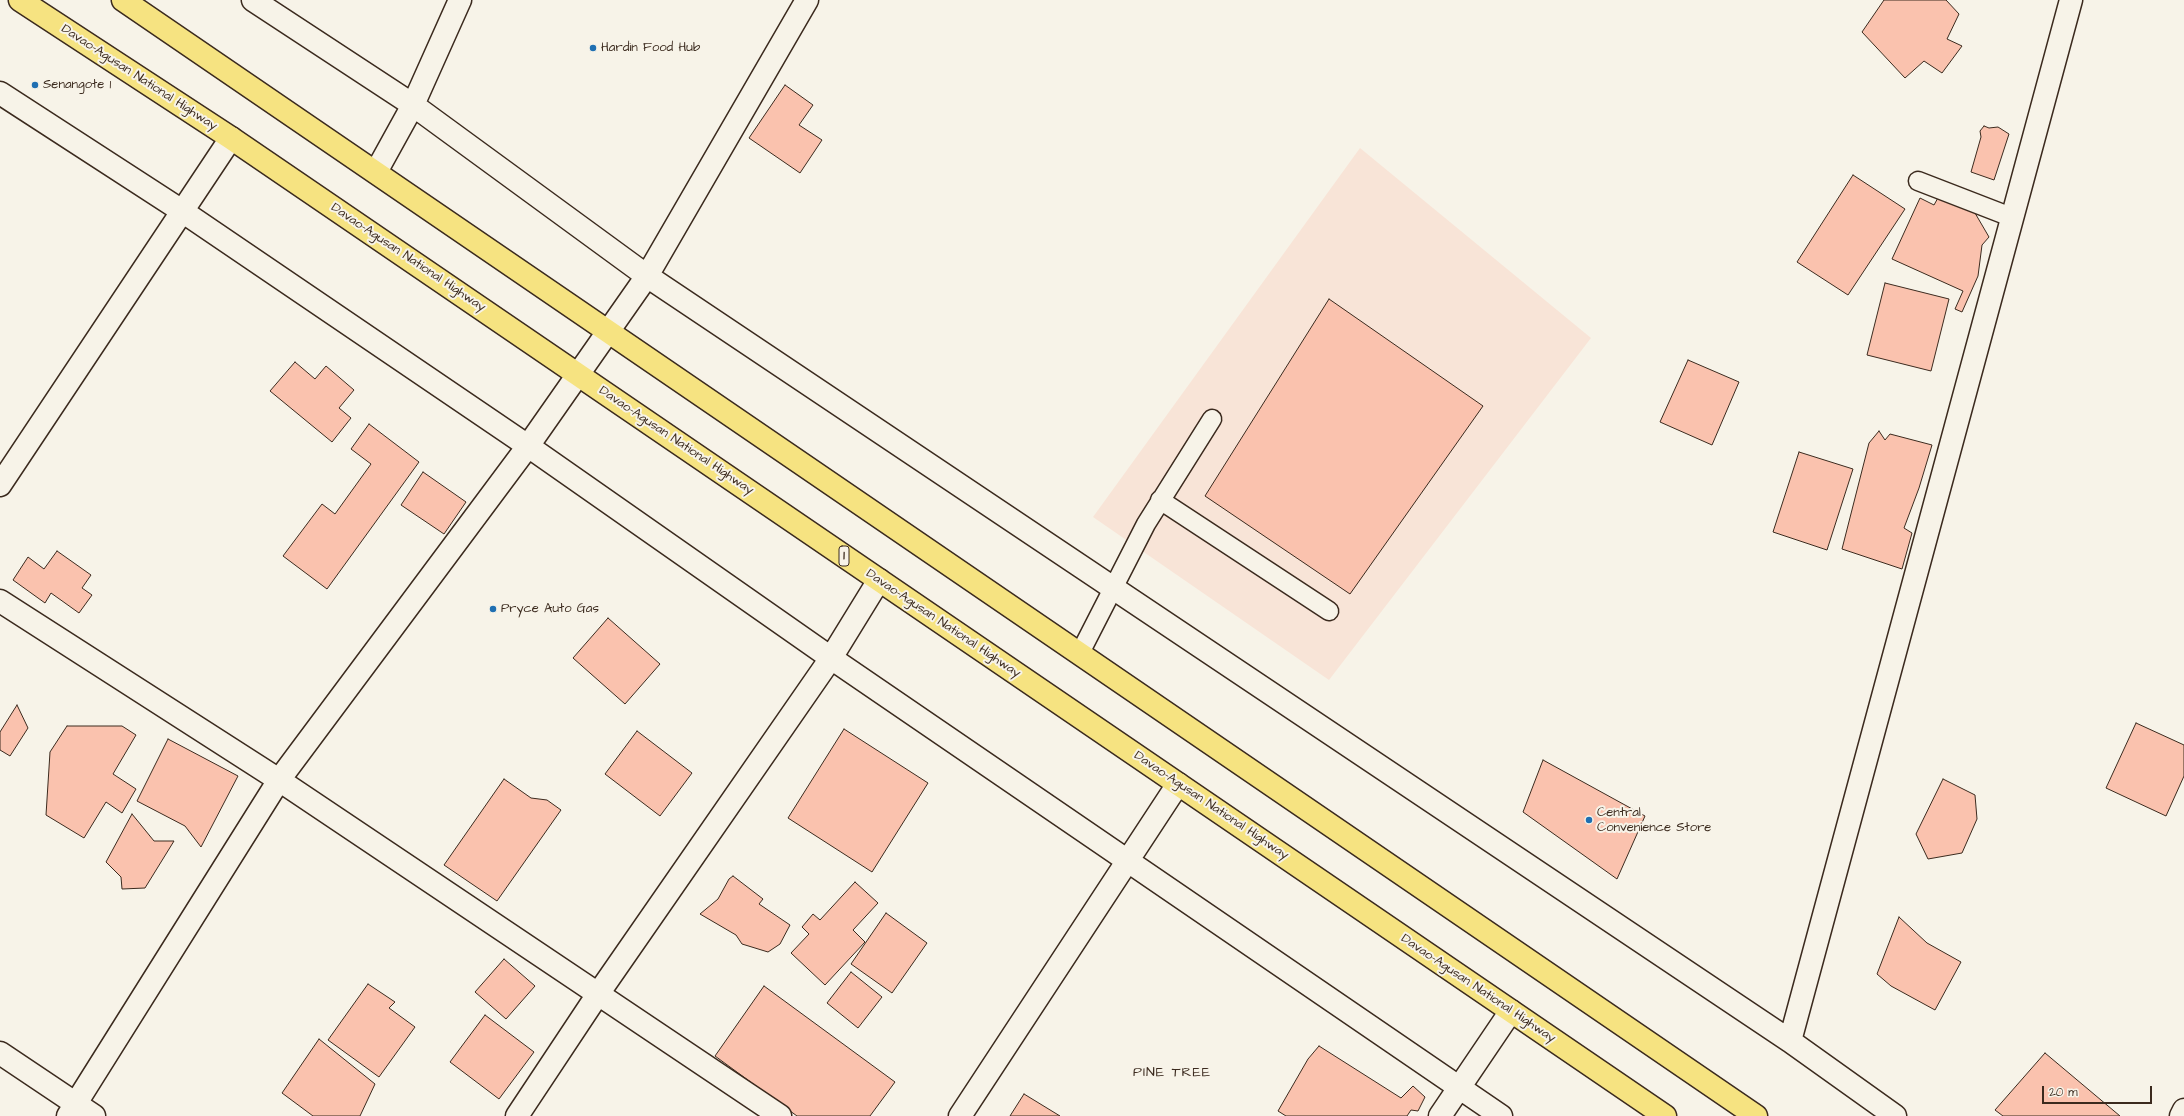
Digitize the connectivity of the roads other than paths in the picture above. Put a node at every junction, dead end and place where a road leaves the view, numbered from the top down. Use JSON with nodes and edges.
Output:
{"nodes":[{"id":1,"x":20,"y":0,"type":"edge"},
{"id":2,"x":123,"y":0,"type":"edge"},
{"id":3,"x":253,"y":0,"type":"edge"},
{"id":4,"x":460,"y":0,"type":"edge"},
{"id":5,"x":807,"y":0,"type":"edge"},
{"id":6,"x":2071,"y":0,"type":"edge"},
{"id":7,"x":0,"y":93,"type":"edge"},
{"id":8,"x":413,"y":105,"type":"junction"},
{"id":9,"x":231,"y":138,"type":"junction"},
{"id":10,"x":376,"y":172,"type":"junction"},
{"id":11,"x":1918,"y":181,"type":"dead end"},
{"id":12,"x":182,"y":211,"type":"junction"},
{"id":13,"x":2011,"y":217,"type":"junction"},
{"id":14,"x":647,"y":276,"type":"junction"},
{"id":15,"x":609,"y":331,"type":"junction"},
{"id":16,"x":579,"y":374,"type":"junction"},
{"id":17,"x":1212,"y":419,"type":"dead end"},
{"id":18,"x":528,"y":446,"type":"junction"},
{"id":19,"x":0,"y":485,"type":"edge"},
{"id":20,"x":1160,"y":500,"type":"junction"},
{"id":21,"x":879,"y":580,"type":"junction"},
{"id":22,"x":1114,"y":589,"type":"junction"},
{"id":23,"x":0,"y":601,"type":"edge"},
{"id":24,"x":1329,"y":611,"type":"dead end"},
{"id":25,"x":1080,"y":653,"type":"junction"},
{"id":26,"x":831,"y":658,"type":"junction"},
{"id":27,"x":279,"y":780,"type":"junction"},
{"id":28,"x":1178,"y":784,"type":"junction"},
{"id":29,"x":1128,"y":861,"type":"junction"},
{"id":30,"x":598,"y":994,"type":"junction"},
{"id":31,"x":1511,"y":1011,"type":"junction"},
{"id":32,"x":1790,"y":1041,"type":"junction"},
{"id":33,"x":0,"y":1053,"type":"edge"},
{"id":34,"x":1460,"y":1088,"type":"junction"},
{"id":35,"x":72,"y":1110,"type":"edge"},
{"id":36,"x":2184,"y":1110,"type":"edge"},
{"id":37,"x":94,"y":1116,"type":"edge"},
{"id":38,"x":517,"y":1116,"type":"edge"},
{"id":39,"x":780,"y":1116,"type":"edge"},
{"id":40,"x":960,"y":1116,"type":"edge"},
{"id":41,"x":1440,"y":1116,"type":"edge"},
{"id":42,"x":1501,"y":1116,"type":"edge"},
{"id":43,"x":1665,"y":1116,"type":"edge"},
{"id":44,"x":1756,"y":1116,"type":"edge"},
{"id":45,"x":1895,"y":1116,"type":"edge"},
{"id":46,"x":2181,"y":1116,"type":"edge"}],
"edges":[{"from":1,"to":9,"type":"highway","name":"Davao-Agusan National Highway","number":"1"},
{"from":2,"to":10,"type":"highway"},
{"from":3,"to":8,"type":"street"},
{"from":4,"to":8,"type":"street"},
{"from":5,"to":14,"type":"street"},
{"from":6,"to":13,"type":"street"},
{"from":7,"to":12,"type":"street"},
{"from":8,"to":10,"type":"street"},
{"from":8,"to":14,"type":"street"},
{"from":9,"to":12,"type":"street"},
{"from":9,"to":16,"type":"highway","name":"Davao-Agusan National Highway","number":"1"},
{"from":10,"to":15,"type":"highway"},
{"from":11,"to":13,"type":"lane"},
{"from":12,"to":18,"type":"street"},
{"from":12,"to":19,"type":"street"},
{"from":13,"to":32,"type":"street"},
{"from":14,"to":15,"type":"street"},
{"from":14,"to":22,"type":"street"},
{"from":15,"to":16,"type":"street"},
{"from":15,"to":25,"type":"highway"},
{"from":16,"to":18,"type":"street"},
{"from":16,"to":21,"type":"highway","name":"Davao-Agusan National Highway","number":"1"},
{"from":17,"to":20,"type":"lane"},
{"from":18,"to":26,"type":"street"},
{"from":18,"to":27,"type":"street"},
{"from":20,"to":22,"type":"lane"},
{"from":20,"to":24,"type":"lane"},
{"from":21,"to":26,"type":"street"},
{"from":21,"to":28,"type":"highway","name":"Davao-Agusan National Highway","number":"1"},
{"from":22,"to":25,"type":"lane"},
{"from":22,"to":32,"type":"street"},
{"from":23,"to":27,"type":"street"},
{"from":25,"to":44,"type":"highway"},
{"from":26,"to":29,"type":"street"},
{"from":26,"to":30,"type":"street"},
{"from":27,"to":30,"type":"street"},
{"from":27,"to":35,"type":"street"},
{"from":28,"to":29,"type":"street"},
{"from":28,"to":31,"type":"highway","name":"Davao-Agusan National Highway","number":"1"},
{"from":29,"to":34,"type":"street"},
{"from":29,"to":40,"type":"street"},
{"from":30,"to":38,"type":"street"},
{"from":30,"to":39,"type":"street"},
{"from":31,"to":34,"type":"street"},
{"from":31,"to":43,"type":"highway","name":"Davao-Agusan National Highway","number":"1"},
{"from":32,"to":45,"type":"street"},
{"from":33,"to":35,"type":"street"},
{"from":34,"to":41,"type":"street"},
{"from":34,"to":42,"type":"street"},
{"from":35,"to":37,"type":"street"},
{"from":36,"to":46,"type":"street"}]}
